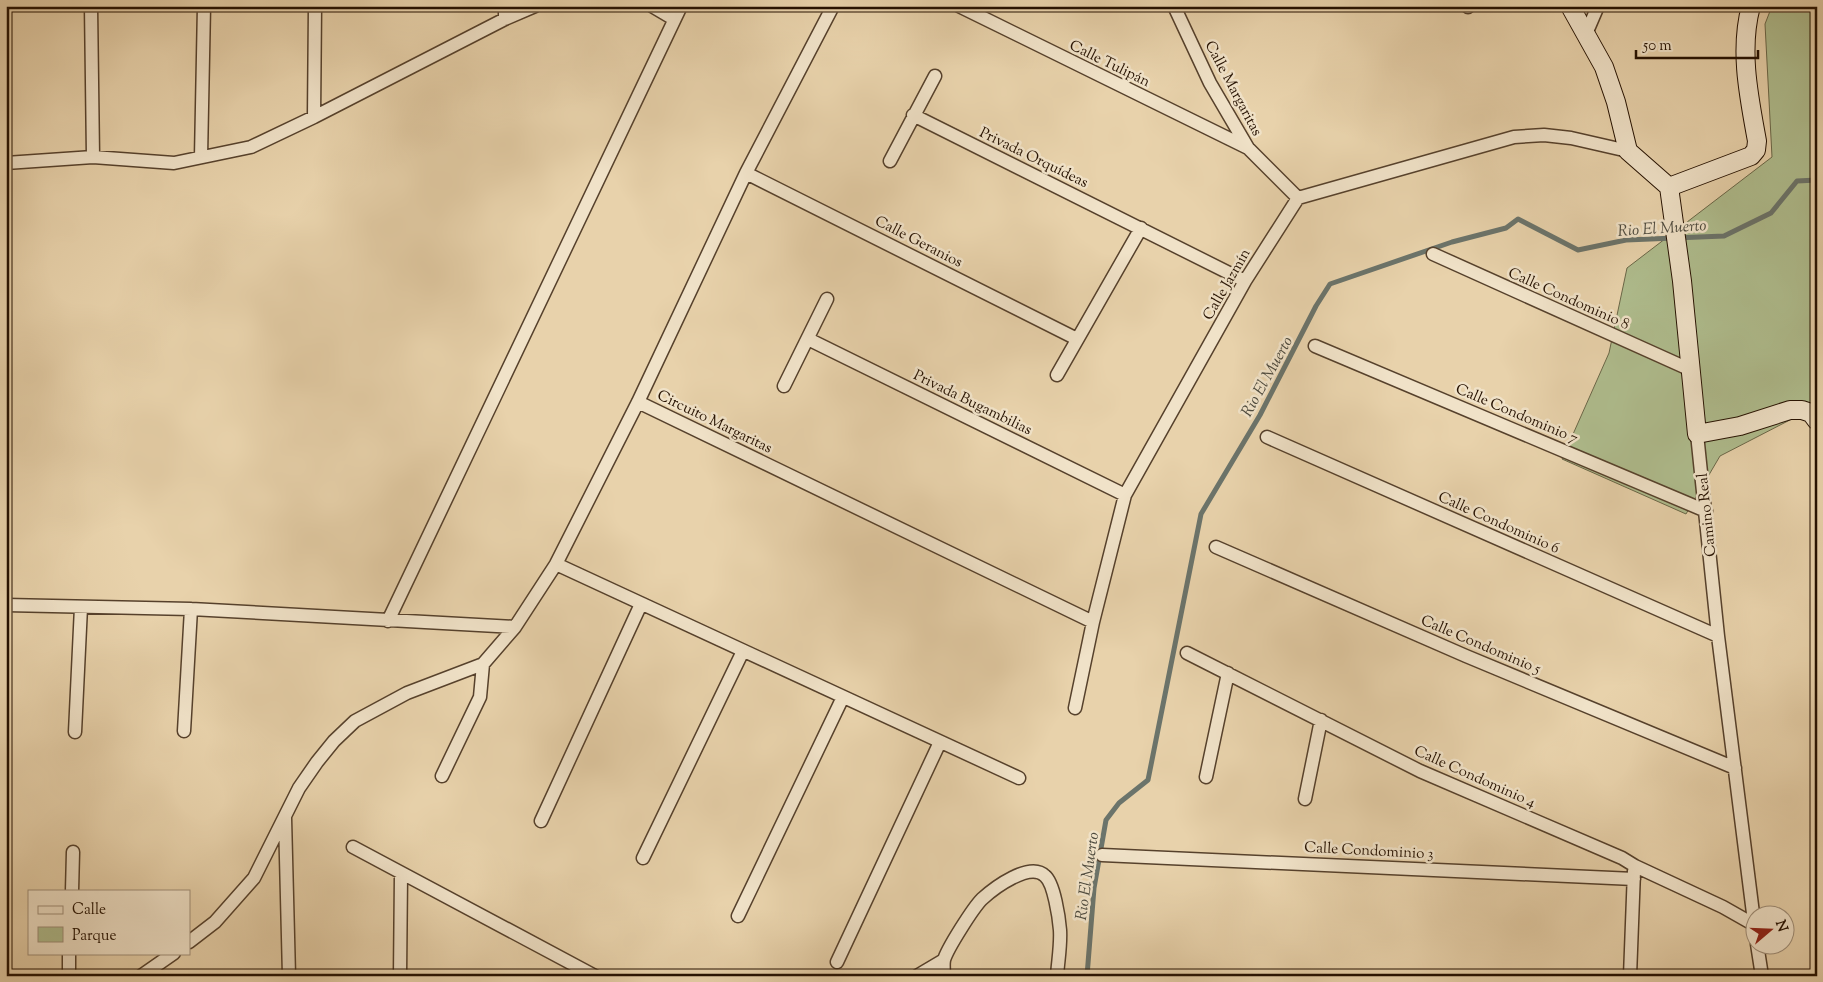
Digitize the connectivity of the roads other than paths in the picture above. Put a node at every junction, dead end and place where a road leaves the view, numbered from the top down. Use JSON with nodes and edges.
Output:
{"nodes":[{"id":1,"x":91,"y":6,"type":"edge"},
{"id":2,"x":204,"y":6,"type":"edge"},
{"id":3,"x":315,"y":6,"type":"edge"},
{"id":4,"x":505,"y":6,"type":"edge"},
{"id":5,"x":535,"y":6,"type":"edge"},
{"id":6,"x":652,"y":6,"type":"edge"},
{"id":7,"x":681,"y":6,"type":"edge"},
{"id":8,"x":833,"y":6,"type":"edge"},
{"id":9,"x":958,"y":6,"type":"edge"},
{"id":10,"x":1174,"y":6,"type":"edge"},
{"id":11,"x":1570,"y":6,"type":"edge"},
{"id":12,"x":1598,"y":6,"type":"edge"},
{"id":13,"x":1751,"y":6,"type":"edge"},
{"id":14,"x":505,"y":19,"type":"junction"},
{"id":15,"x":674,"y":19,"type":"junction"},
{"id":16,"x":1586,"y":34,"type":"junction"},
{"id":17,"x":935,"y":76,"type":"dead end"},
{"id":18,"x":913,"y":115,"type":"junction"},
{"id":19,"x":314,"y":117,"type":"junction"},
{"id":20,"x":1248,"y":148,"type":"junction"},
{"id":21,"x":1628,"y":151,"type":"junction"},
{"id":22,"x":93,"y":157,"type":"junction"},
{"id":23,"x":202,"y":157,"type":"junction"},
{"id":24,"x":890,"y":161,"type":"dead end"},
{"id":25,"x":6,"y":163,"type":"edge"},
{"id":26,"x":746,"y":173,"type":"junction"},
{"id":27,"x":1669,"y":193,"type":"junction"},
{"id":28,"x":1298,"y":198,"type":"junction"},
{"id":29,"x":1141,"y":228,"type":"junction"},
{"id":30,"x":1433,"y":254,"type":"dead end"},
{"id":31,"x":1245,"y":281,"type":"junction"},
{"id":32,"x":827,"y":299,"type":"dead end"},
{"id":33,"x":808,"y":339,"type":"junction"},
{"id":34,"x":1077,"y":339,"type":"junction"},
{"id":35,"x":1315,"y":346,"type":"dead end"},
{"id":36,"x":1691,"y":370,"type":"junction"},
{"id":37,"x":1057,"y":376,"type":"dead end"},
{"id":38,"x":784,"y":386,"type":"dead end"},
{"id":39,"x":638,"y":402,"type":"junction"},
{"id":40,"x":1817,"y":421,"type":"edge"},
{"id":41,"x":1697,"y":434,"type":"junction"},
{"id":42,"x":1267,"y":437,"type":"dead end"},
{"id":43,"x":1125,"y":495,"type":"junction"},
{"id":44,"x":1706,"y":511,"type":"junction"},
{"id":45,"x":1216,"y":547,"type":"dead end"},
{"id":46,"x":556,"y":564,"type":"junction"},
{"id":47,"x":641,"y":604,"type":"junction"},
{"id":48,"x":6,"y":606,"type":"edge"},
{"id":49,"x":81,"y":607,"type":"junction"},
{"id":50,"x":191,"y":609,"type":"junction"},
{"id":51,"x":388,"y":621,"type":"junction"},
{"id":52,"x":1094,"y":622,"type":"junction"},
{"id":53,"x":515,"y":628,"type":"junction"},
{"id":54,"x":1718,"y":636,"type":"junction"},
{"id":55,"x":743,"y":651,"type":"junction"},
{"id":56,"x":1187,"y":653,"type":"dead end"},
{"id":57,"x":483,"y":664,"type":"junction"},
{"id":58,"x":1228,"y":674,"type":"junction"},
{"id":59,"x":843,"y":697,"type":"junction"},
{"id":60,"x":1075,"y":708,"type":"dead end"},
{"id":61,"x":1321,"y":720,"type":"junction"},
{"id":62,"x":184,"y":731,"type":"dead end"},
{"id":63,"x":75,"y":732,"type":"dead end"},
{"id":64,"x":940,"y":742,"type":"junction"},
{"id":65,"x":1734,"y":768,"type":"junction"},
{"id":66,"x":442,"y":776,"type":"dead end"},
{"id":67,"x":1206,"y":777,"type":"dead end"},
{"id":68,"x":1019,"y":778,"type":"dead end"},
{"id":69,"x":1304,"y":799,"type":"dead end"},
{"id":70,"x":285,"y":816,"type":"junction"},
{"id":71,"x":541,"y":821,"type":"dead end"},
{"id":72,"x":353,"y":847,"type":"dead end"},
{"id":73,"x":73,"y":852,"type":"dead end"},
{"id":74,"x":1102,"y":855,"type":"dead end"},
{"id":75,"x":643,"y":858,"type":"dead end"},
{"id":76,"x":1634,"y":872,"type":"junction"},
{"id":77,"x":402,"y":874,"type":"junction"},
{"id":78,"x":72,"y":890,"type":"edge"},
{"id":79,"x":1751,"y":904,"type":"edge"},
{"id":80,"x":738,"y":916,"type":"dead end"},
{"id":81,"x":1746,"y":920,"type":"edge"},
{"id":82,"x":190,"y":941,"type":"edge"},
{"id":83,"x":69,"y":954,"type":"edge"},
{"id":84,"x":173,"y":954,"type":"edge"},
{"id":85,"x":1759,"y":954,"type":"edge"},
{"id":86,"x":944,"y":960,"type":"junction"},
{"id":87,"x":837,"y":962,"type":"dead end"},
{"id":88,"x":68,"y":976,"type":"edge"},
{"id":89,"x":141,"y":976,"type":"edge"},
{"id":90,"x":289,"y":976,"type":"edge"},
{"id":91,"x":400,"y":976,"type":"edge"},
{"id":92,"x":595,"y":976,"type":"edge"},
{"id":93,"x":916,"y":976,"type":"edge"},
{"id":94,"x":944,"y":976,"type":"edge"},
{"id":95,"x":1057,"y":976,"type":"edge"},
{"id":96,"x":1630,"y":976,"type":"edge"},
{"id":97,"x":1762,"y":976,"type":"edge"}],
"edges":[{"from":1,"to":22,"type":"street"},
{"from":2,"to":23,"type":"street"},
{"from":3,"to":19,"type":"street"},
{"from":4,"to":14,"type":"street"},
{"from":5,"to":14,"type":"street"},
{"from":6,"to":15,"type":"street"},
{"from":7,"to":15,"type":"street"},
{"from":8,"to":26,"type":"street","name":"Circuito Margaritas"},
{"from":9,"to":20,"type":"street","name":"Calle Tulipán"},
{"from":10,"to":20,"type":"street","name":"Calle Margaritas"},
{"from":11,"to":16,"type":"main road"},
{"from":12,"to":16,"type":"street"},
{"from":13,"to":27,"type":"main road"},
{"from":14,"to":19,"type":"street"},
{"from":15,"to":51,"type":"street"},
{"from":16,"to":21,"type":"main road"},
{"from":17,"to":18,"type":"street"},
{"from":18,"to":24,"type":"street"},
{"from":18,"to":29,"type":"street","name":"Privada Orquídeas"},
{"from":19,"to":23,"type":"street"},
{"from":20,"to":28,"type":"street","name":"Calle Margaritas"},
{"from":21,"to":27,"type":"main road"},
{"from":21,"to":28,"type":"street"},
{"from":22,"to":23,"type":"street"},
{"from":22,"to":25,"type":"street"},
{"from":26,"to":34,"type":"street","name":"Calle Geranios"},
{"from":26,"to":39,"type":"street","name":"Circuito Margaritas"},
{"from":27,"to":36,"type":"main road","name":"Camino Real"},
{"from":28,"to":31,"type":"street","name":"Calle Jazmín"},
{"from":29,"to":31,"type":"street","name":"Privada Orquídeas"},
{"from":29,"to":34,"type":"street"},
{"from":30,"to":36,"type":"street","name":"Calle Condominio 8"},
{"from":31,"to":43,"type":"street","name":"Calle Jazmín"},
{"from":32,"to":33,"type":"street"},
{"from":33,"to":38,"type":"street"},
{"from":33,"to":43,"type":"street","name":"Privada Bugambilias"},
{"from":34,"to":37,"type":"street"},
{"from":35,"to":44,"type":"street","name":"Calle Condominio 7"},
{"from":36,"to":41,"type":"main road","name":"Camino Real"},
{"from":39,"to":46,"type":"street"},
{"from":39,"to":52,"type":"street","name":"Circuito Margaritas"},
{"from":40,"to":41,"type":"main road"},
{"from":41,"to":44,"type":"street","name":"Camino Real"},
{"from":42,"to":54,"type":"street","name":"Calle Condominio 6"},
{"from":43,"to":52,"type":"street","name":"Calle Jazmín"},
{"from":44,"to":54,"type":"street","name":"Camino Real"},
{"from":45,"to":65,"type":"street","name":"Calle Condominio 5"},
{"from":46,"to":47,"type":"street"},
{"from":46,"to":53,"type":"street"},
{"from":47,"to":55,"type":"street"},
{"from":47,"to":71,"type":"street"},
{"from":48,"to":49,"type":"street"},
{"from":49,"to":50,"type":"street"},
{"from":49,"to":63,"type":"street"},
{"from":50,"to":51,"type":"street"},
{"from":50,"to":62,"type":"street"},
{"from":51,"to":53,"type":"street"},
{"from":52,"to":60,"type":"street","name":"Calle Jazmín"},
{"from":53,"to":57,"type":"street"},
{"from":54,"to":65,"type":"street","name":"Camino Real"},
{"from":55,"to":59,"type":"street"},
{"from":55,"to":75,"type":"street"},
{"from":56,"to":58,"type":"street","name":"Calle Condominio 4"},
{"from":57,"to":66,"type":"street"},
{"from":57,"to":70,"type":"street"},
{"from":58,"to":61,"type":"street","name":"Calle Condominio 4"},
{"from":58,"to":67,"type":"street"},
{"from":59,"to":64,"type":"street"},
{"from":59,"to":80,"type":"street"},
{"from":61,"to":69,"type":"street"},
{"from":61,"to":76,"type":"street","name":"Calle Condominio 4"},
{"from":64,"to":68,"type":"street"},
{"from":64,"to":87,"type":"street"},
{"from":65,"to":79,"type":"street","name":"Camino Real"},
{"from":70,"to":82,"type":"street"},
{"from":70,"to":90,"type":"street"},
{"from":72,"to":77,"type":"street"},
{"from":73,"to":78,"type":"street"},
{"from":74,"to":76,"type":"street","name":"Calle Condominio 3"},
{"from":76,"to":81,"type":"street","name":"Calle Condominio 4"},
{"from":76,"to":96,"type":"street"},
{"from":77,"to":91,"type":"street"},
{"from":77,"to":92,"type":"street"},
{"from":83,"to":88,"type":"street"},
{"from":84,"to":89,"type":"street"},
{"from":85,"to":97,"type":"street"},
{"from":86,"to":93,"type":"street"},
{"from":86,"to":94,"type":"street"},
{"from":86,"to":95,"type":"street"}]}
